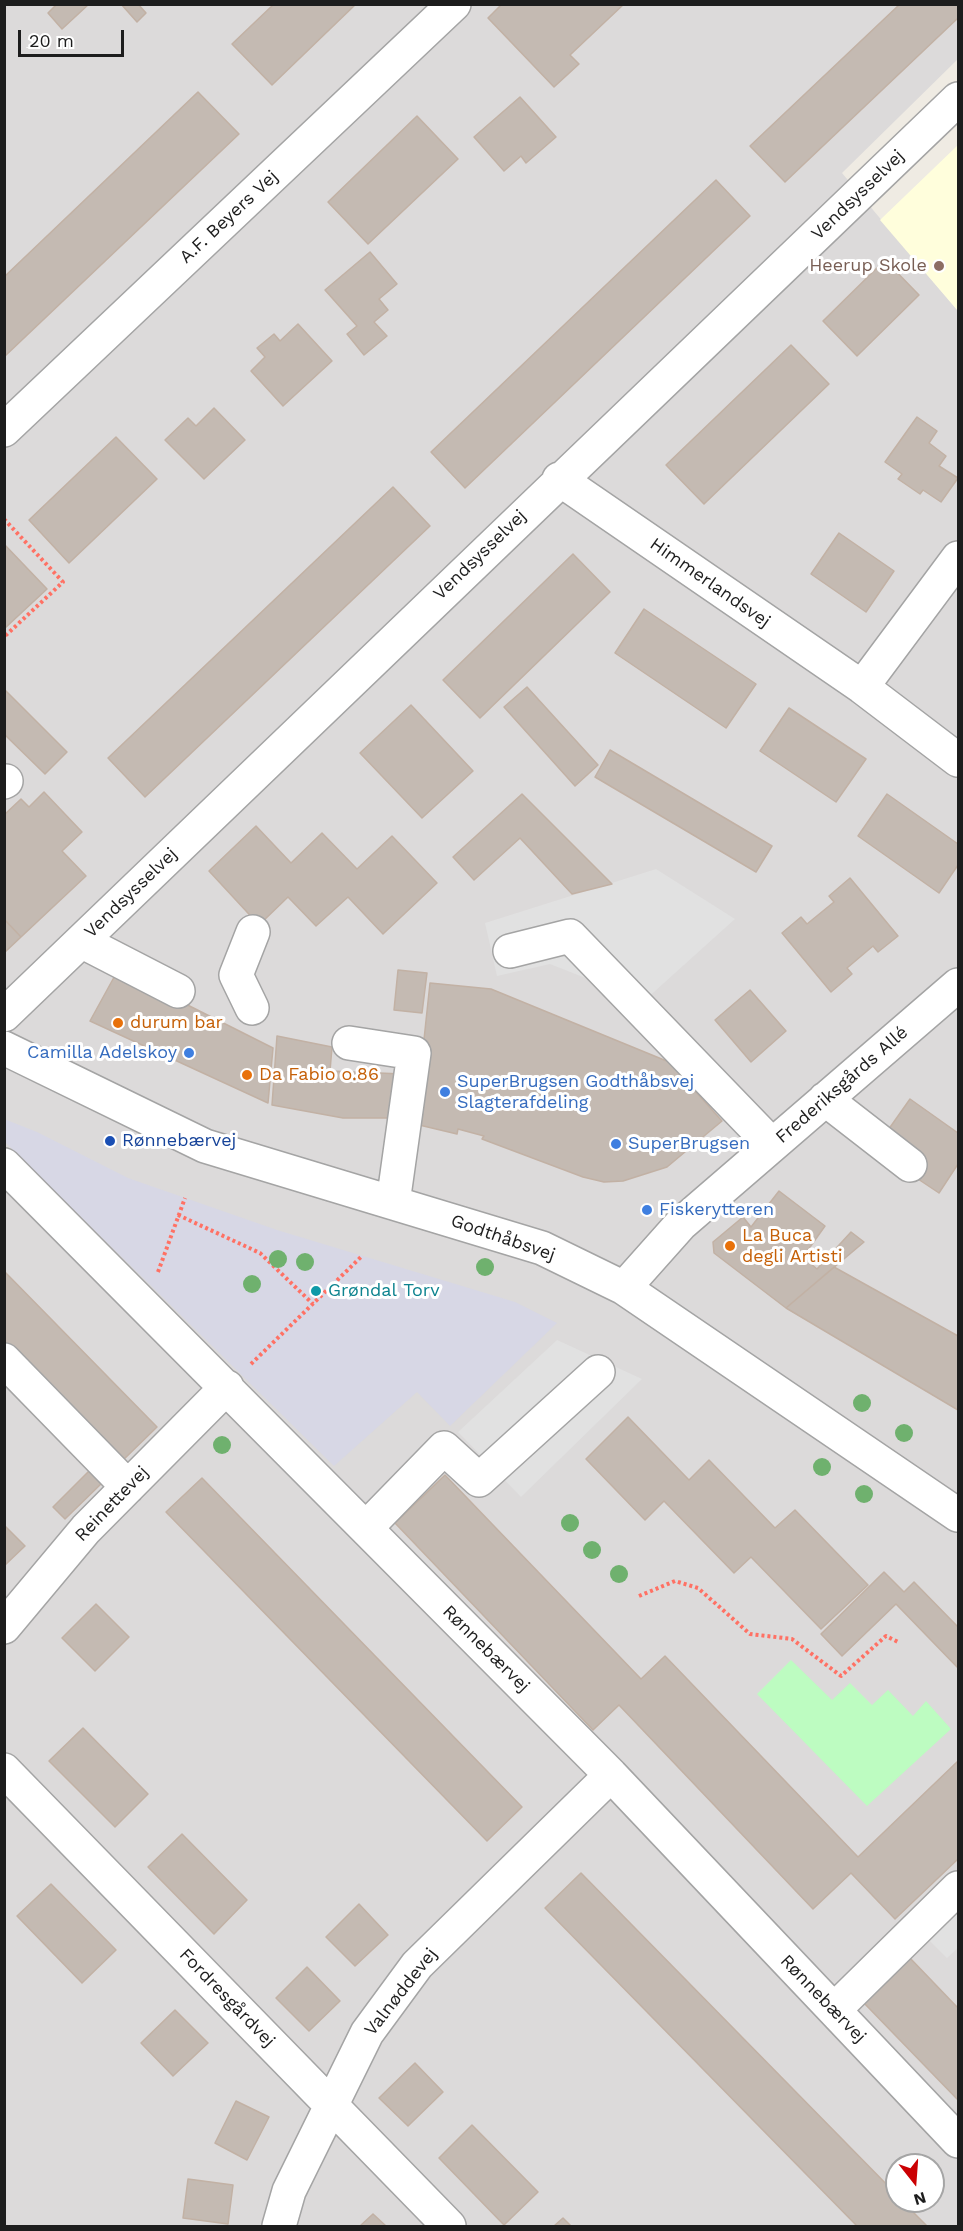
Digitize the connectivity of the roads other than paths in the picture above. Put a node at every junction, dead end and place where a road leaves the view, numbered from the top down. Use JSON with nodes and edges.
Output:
{"nodes":[{"id":1,"x":454,"y":4,"type":"edge"},
{"id":2,"x":958,"y":99,"type":"edge"},
{"id":3,"x":4,"y":430,"type":"edge"},
{"id":4,"x":559,"y":479,"type":"junction"},
{"id":5,"x":958,"y":558,"type":"edge"},
{"id":6,"x":862,"y":687,"type":"junction"},
{"id":7,"x":958,"y":760,"type":"edge"},
{"id":8,"x":253,"y":932,"type":"dead end"},
{"id":9,"x":81,"y":941,"type":"junction"},
{"id":10,"x":510,"y":951,"type":"dead end"},
{"id":11,"x":958,"y":985,"type":"edge"},
{"id":12,"x":178,"y":991,"type":"dead end"},
{"id":13,"x":252,"y":1008,"type":"dead end"},
{"id":14,"x":4,"y":1015,"type":"edge"},
{"id":15,"x":349,"y":1043,"type":"dead end"},
{"id":16,"x":4,"y":1048,"type":"edge"},
{"id":17,"x":825,"y":1099,"type":"junction"},
{"id":18,"x":772,"y":1145,"type":"junction"},
{"id":19,"x":4,"y":1165,"type":"edge"},
{"id":20,"x":910,"y":1165,"type":"dead end"},
{"id":21,"x":393,"y":1203,"type":"junction"},
{"id":22,"x":624,"y":1288,"type":"junction"},
{"id":23,"x":4,"y":1360,"type":"edge"},
{"id":24,"x":598,"y":1372,"type":"dead end"},
{"id":25,"x":227,"y":1388,"type":"junction"},
{"id":26,"x":128,"y":1487,"type":"junction"},
{"id":27,"x":958,"y":1515,"type":"edge"},
{"id":28,"x":366,"y":1528,"type":"junction"},
{"id":29,"x":4,"y":1627,"type":"edge"},
{"id":30,"x":4,"y":1770,"type":"edge"},
{"id":31,"x":611,"y":1775,"type":"junction"},
{"id":32,"x":958,"y":1888,"type":"edge"},
{"id":33,"x":834,"y":2010,"type":"junction"},
{"id":34,"x":330,"y":2104,"type":"junction"},
{"id":35,"x":958,"y":2141,"type":"edge"},
{"id":36,"x":279,"y":2226,"type":"edge"},
{"id":37,"x":448,"y":2226,"type":"edge"}],
"edges":[{"from":1,"to":3,"type":"street","name":"A.F. Beyers Vej"},
{"from":2,"to":4,"type":"street","name":"Vendsysselvej"},
{"from":4,"to":6,"type":"street","name":"Himmerlandsvej"},
{"from":4,"to":9,"type":"street","name":"Vendsysselvej"},
{"from":5,"to":6,"type":"street"},
{"from":6,"to":7,"type":"street","name":"Himmerlandsvej"},
{"from":8,"to":13,"type":"street"},
{"from":9,"to":12,"type":"street"},
{"from":9,"to":14,"type":"street","name":"Vendsysselvej"},
{"from":10,"to":18,"type":"street"},
{"from":11,"to":17,"type":"street","name":"Frederiksgårds Allé"},
{"from":15,"to":21,"type":"street"},
{"from":16,"to":21,"type":"street","name":"Godthåbsvej"},
{"from":17,"to":18,"type":"street","name":"Frederiksgårds Allé"},
{"from":17,"to":20,"type":"street"},
{"from":18,"to":22,"type":"street","name":"Frederiksgårds Allé"},
{"from":19,"to":25,"type":"street","name":"Rønnebærvej"},
{"from":21,"to":22,"type":"street","name":"Godthåbsvej"},
{"from":22,"to":27,"type":"street","name":"Godthåbsvej"},
{"from":23,"to":26,"type":"street"},
{"from":24,"to":28,"type":"street"},
{"from":25,"to":26,"type":"street","name":"Reinettevej"},
{"from":25,"to":28,"type":"street","name":"Rønnebærvej"},
{"from":26,"to":29,"type":"street","name":"Reinettevej"},
{"from":28,"to":31,"type":"street","name":"Rønnebærvej"},
{"from":30,"to":34,"type":"street","name":"Fordresgårdvej"},
{"from":31,"to":33,"type":"street","name":"Rønnebærvej"},
{"from":31,"to":34,"type":"street","name":"Valnøddevej"},
{"from":32,"to":33,"type":"street"},
{"from":33,"to":35,"type":"street","name":"Rønnebærvej"},
{"from":34,"to":36,"type":"street","name":"Valnøddevej"},
{"from":34,"to":37,"type":"street","name":"Fordresgårdvej"}]}
